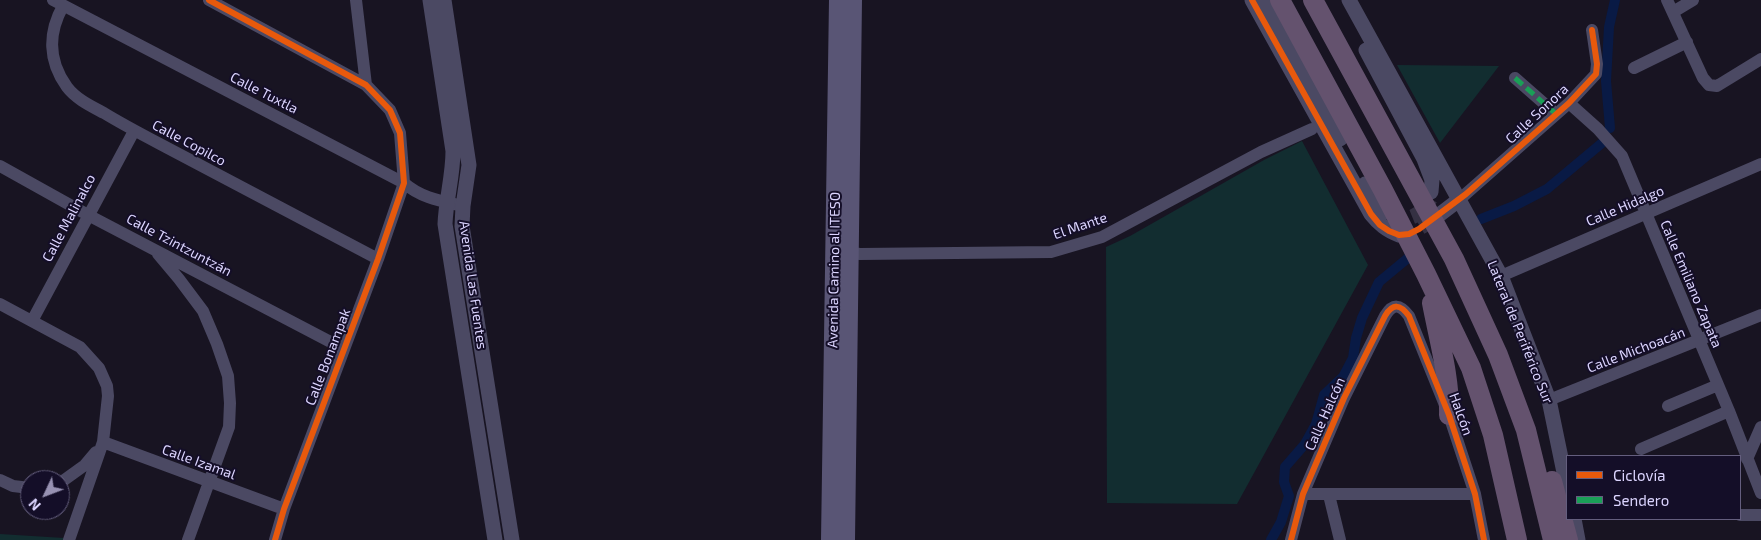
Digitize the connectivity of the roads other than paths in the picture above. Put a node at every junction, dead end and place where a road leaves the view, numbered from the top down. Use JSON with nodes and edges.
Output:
{"nodes":[{"id":1,"x":209,"y":0,"type":"edge"},
{"id":2,"x":356,"y":0,"type":"edge"},
{"id":3,"x":430,"y":0,"type":"edge"},
{"id":4,"x":444,"y":0,"type":"edge"},
{"id":5,"x":838,"y":0,"type":"edge"},
{"id":6,"x":853,"y":0,"type":"edge"},
{"id":7,"x":1252,"y":0,"type":"edge"},
{"id":8,"x":1265,"y":0,"type":"edge"},
{"id":9,"x":1280,"y":0,"type":"edge"},
{"id":10,"x":1313,"y":0,"type":"edge"},
{"id":11,"x":1342,"y":0,"type":"edge"},
{"id":12,"x":1349,"y":0,"type":"edge"},
{"id":13,"x":1693,"y":0,"type":"edge"},
{"id":14,"x":58,"y":3,"type":"edge"},
{"id":15,"x":1670,"y":6,"type":"edge"},
{"id":16,"x":1592,"y":30,"type":"dead end"},
{"id":17,"x":1687,"y":42,"type":"junction"},
{"id":18,"x":1761,"y":59,"type":"edge"},
{"id":19,"x":1634,"y":68,"type":"dead end"},
{"id":20,"x":1516,"y":78,"type":"dead end"},
{"id":21,"x":366,"y":85,"type":"junction"},
{"id":22,"x":1569,"y":103,"type":"junction"},
{"id":23,"x":1556,"y":114,"type":"junction"},
{"id":24,"x":1312,"y":129,"type":"dead end"},
{"id":25,"x":134,"y":131,"type":"junction"},
{"id":26,"x":1761,"y":164,"type":"edge"},
{"id":27,"x":0,"y":166,"type":"edge"},
{"id":28,"x":404,"y":183,"type":"junction"},
{"id":29,"x":1431,"y":192,"type":"dead end"},
{"id":30,"x":1460,"y":199,"type":"junction"},
{"id":31,"x":447,"y":202,"type":"junction"},
{"id":32,"x":463,"y":206,"type":"junction"},
{"id":33,"x":1385,"y":212,"type":"dead end"},
{"id":34,"x":1646,"y":214,"type":"junction"},
{"id":35,"x":88,"y":215,"type":"junction"},
{"id":36,"x":1439,"y":215,"type":"tunnel mouth"},
{"id":37,"x":1398,"y":235,"type":"dead end"},
{"id":38,"x":153,"y":248,"type":"junction"},
{"id":39,"x":842,"y":252,"type":"junction"},
{"id":40,"x":378,"y":259,"type":"junction"},
{"id":41,"x":1426,"y":274,"type":"junction"},
{"id":42,"x":1501,"y":276,"type":"junction"},
{"id":43,"x":0,"y":304,"type":"edge"},
{"id":44,"x":1396,"y":306,"type":"joint"},
{"id":45,"x":1761,"y":315,"type":"edge"},
{"id":46,"x":32,"y":320,"type":"junction"},
{"id":47,"x":1699,"y":341,"type":"junction"},
{"id":48,"x":344,"y":349,"type":"junction"},
{"id":49,"x":1718,"y":385,"type":"junction"},
{"id":50,"x":1549,"y":400,"type":"junction"},
{"id":51,"x":1668,"y":406,"type":"dead end"},
{"id":52,"x":1729,"y":411,"type":"junction"},
{"id":53,"x":1449,"y":415,"type":"junction"},
{"id":54,"x":1761,"y":427,"type":"edge"},
{"id":55,"x":1526,"y":430,"type":"junction"},
{"id":56,"x":103,"y":442,"type":"junction"},
{"id":57,"x":1641,"y":449,"type":"dead end"},
{"id":58,"x":1753,"y":462,"type":"edge"},
{"id":59,"x":70,"y":476,"type":"edge"},
{"id":60,"x":0,"y":480,"type":"edge"},
{"id":61,"x":210,"y":482,"type":"junction"},
{"id":62,"x":1566,"y":483,"type":"edge"},
{"id":63,"x":20,"y":487,"type":"edge"},
{"id":64,"x":1761,"y":493,"type":"edge"},
{"id":65,"x":1303,"y":494,"type":"junction"},
{"id":66,"x":1475,"y":494,"type":"junction"},
{"id":67,"x":1329,"y":495,"type":"junction"},
{"id":68,"x":284,"y":509,"type":"junction"},
{"id":69,"x":1741,"y":515,"type":"edge"},
{"id":70,"x":1761,"y":515,"type":"edge"},
{"id":71,"x":1574,"y":520,"type":"edge"},
{"id":72,"x":69,"y":540,"type":"edge"},
{"id":73,"x":188,"y":540,"type":"edge"},
{"id":74,"x":275,"y":540,"type":"edge"},
{"id":75,"x":495,"y":540,"type":"edge"},
{"id":76,"x":512,"y":540,"type":"edge"},
{"id":77,"x":830,"y":540,"type":"edge"},
{"id":78,"x":846,"y":540,"type":"edge"},
{"id":79,"x":1291,"y":540,"type":"edge"},
{"id":80,"x":1340,"y":540,"type":"edge"},
{"id":81,"x":1484,"y":540,"type":"edge"},
{"id":82,"x":1518,"y":540,"type":"edge"},
{"id":83,"x":1553,"y":540,"type":"edge"},
{"id":84,"x":1568,"y":540,"type":"edge"},
{"id":85,"x":1578,"y":540,"type":"edge"}],
"edges":[{"from":1,"to":21,"type":"street"},
{"from":2,"to":21,"type":"street"},
{"from":3,"to":31,"type":"street","name":"Avenida Las Fuentes"},
{"from":4,"to":32,"type":"street","name":"Avenida Las Fuentes"},
{"from":5,"to":39,"type":"main road","name":"Avenida Camino al ITESO"},
{"from":6,"to":39,"type":"main road","name":"Avenida Camino al ITESO"},
{"from":7,"to":37,"type":"street"},
{"from":8,"to":33,"type":"street"},
{"from":9,"to":41,"type":"highway"},
{"from":10,"to":55,"type":"highway"},
{"from":11,"to":29,"type":"street"},
{"from":12,"to":30,"type":"street","name":"Lateral de Periférico Sur"},
{"from":13,"to":15,"type":"street"},
{"from":14,"to":25,"type":"street","name":"Calle Copilco"},
{"from":14,"to":28,"type":"street","name":"Calle Tuxtla"},
{"from":15,"to":17,"type":"street"},
{"from":16,"to":22,"type":"street","name":"Calle Sonora"},
{"from":17,"to":18,"type":"street"},
{"from":17,"to":19,"type":"street"},
{"from":20,"to":23,"type":"street"},
{"from":21,"to":28,"type":"street"},
{"from":22,"to":23,"type":"street","name":"Calle Sonora"},
{"from":22,"to":34,"type":"street","name":"Calle Emiliano Zapata"},
{"from":23,"to":30,"type":"street","name":"Calle Sonora"},
{"from":24,"to":39,"type":"street","name":"El Mante"},
{"from":25,"to":35,"type":"street","name":"Calle Malinalco"},
{"from":25,"to":40,"type":"street","name":"Calle Copilco"},
{"from":26,"to":34,"type":"street","name":"Calle Hidalgo"},
{"from":27,"to":35,"type":"street","name":"Calle Tzintzuntzán"},
{"from":28,"to":31,"type":"street","name":"Calle Tuxtla"},
{"from":28,"to":40,"type":"street","name":"Calle Bonampak"},
{"from":30,"to":36,"type":"street"},
{"from":30,"to":42,"type":"street","name":"Lateral de Periférico Sur"},
{"from":31,"to":32,"type":"street","name":"Calle Tuxtla"},
{"from":31,"to":75,"type":"street","name":"Avenida Las Fuentes"},
{"from":32,"to":76,"type":"street","name":"Avenida Las Fuentes"},
{"from":34,"to":42,"type":"street","name":"Calle Hidalgo"},
{"from":34,"to":47,"type":"street","name":"Calle Emiliano Zapata"},
{"from":35,"to":38,"type":"street","name":"Calle Tzintzuntzán"},
{"from":35,"to":46,"type":"street","name":"Calle Malinalco"},
{"from":38,"to":48,"type":"street","name":"Calle Tzintzuntzán"},
{"from":38,"to":61,"type":"street"},
{"from":39,"to":77,"type":"main road","name":"Avenida Camino al ITESO"},
{"from":39,"to":78,"type":"main road","name":"Avenida Camino al ITESO"},
{"from":40,"to":48,"type":"street","name":"Calle Bonampak"},
{"from":41,"to":53,"type":"highway"},
{"from":41,"to":82,"type":"highway"},
{"from":42,"to":50,"type":"street","name":"Lateral de Periférico Sur"},
{"from":43,"to":46,"type":"street"},
{"from":44,"to":53,"type":"street","name":"Halcón"},
{"from":44,"to":65,"type":"street","name":"Calle Halcón"},
{"from":45,"to":47,"type":"street","name":"Calle Michoacán"},
{"from":46,"to":56,"type":"street"},
{"from":47,"to":49,"type":"street","name":"Calle Emiliano Zapata"},
{"from":47,"to":50,"type":"street","name":"Calle Michoacán"},
{"from":48,"to":68,"type":"street","name":"Calle Bonampak"},
{"from":49,"to":51,"type":"street"},
{"from":49,"to":52,"type":"street","name":"Calle Emiliano Zapata"},
{"from":50,"to":62,"type":"street","name":"Lateral de Periférico Sur"},
{"from":52,"to":57,"type":"street"},
{"from":52,"to":58,"type":"street","name":"Calle Emiliano Zapata"},
{"from":53,"to":66,"type":"street","name":"Halcón"},
{"from":54,"to":58,"type":"street"},
{"from":55,"to":83,"type":"highway"},
{"from":55,"to":84,"type":"highway"},
{"from":56,"to":59,"type":"street"},
{"from":56,"to":61,"type":"street","name":"Calle Izamal"},
{"from":56,"to":72,"type":"street"},
{"from":58,"to":64,"type":"street","name":"Calle Emiliano Zapata"},
{"from":60,"to":63,"type":"street"},
{"from":61,"to":68,"type":"street","name":"Calle Izamal"},
{"from":61,"to":73,"type":"street"},
{"from":65,"to":67,"type":"street"},
{"from":65,"to":79,"type":"street","name":"Calle Halcón"},
{"from":66,"to":67,"type":"street"},
{"from":66,"to":81,"type":"street","name":"Halcón"},
{"from":67,"to":80,"type":"street"},
{"from":68,"to":74,"type":"street","name":"Calle Bonampak"},
{"from":69,"to":70,"type":"street"},
{"from":71,"to":85,"type":"street"}]}
